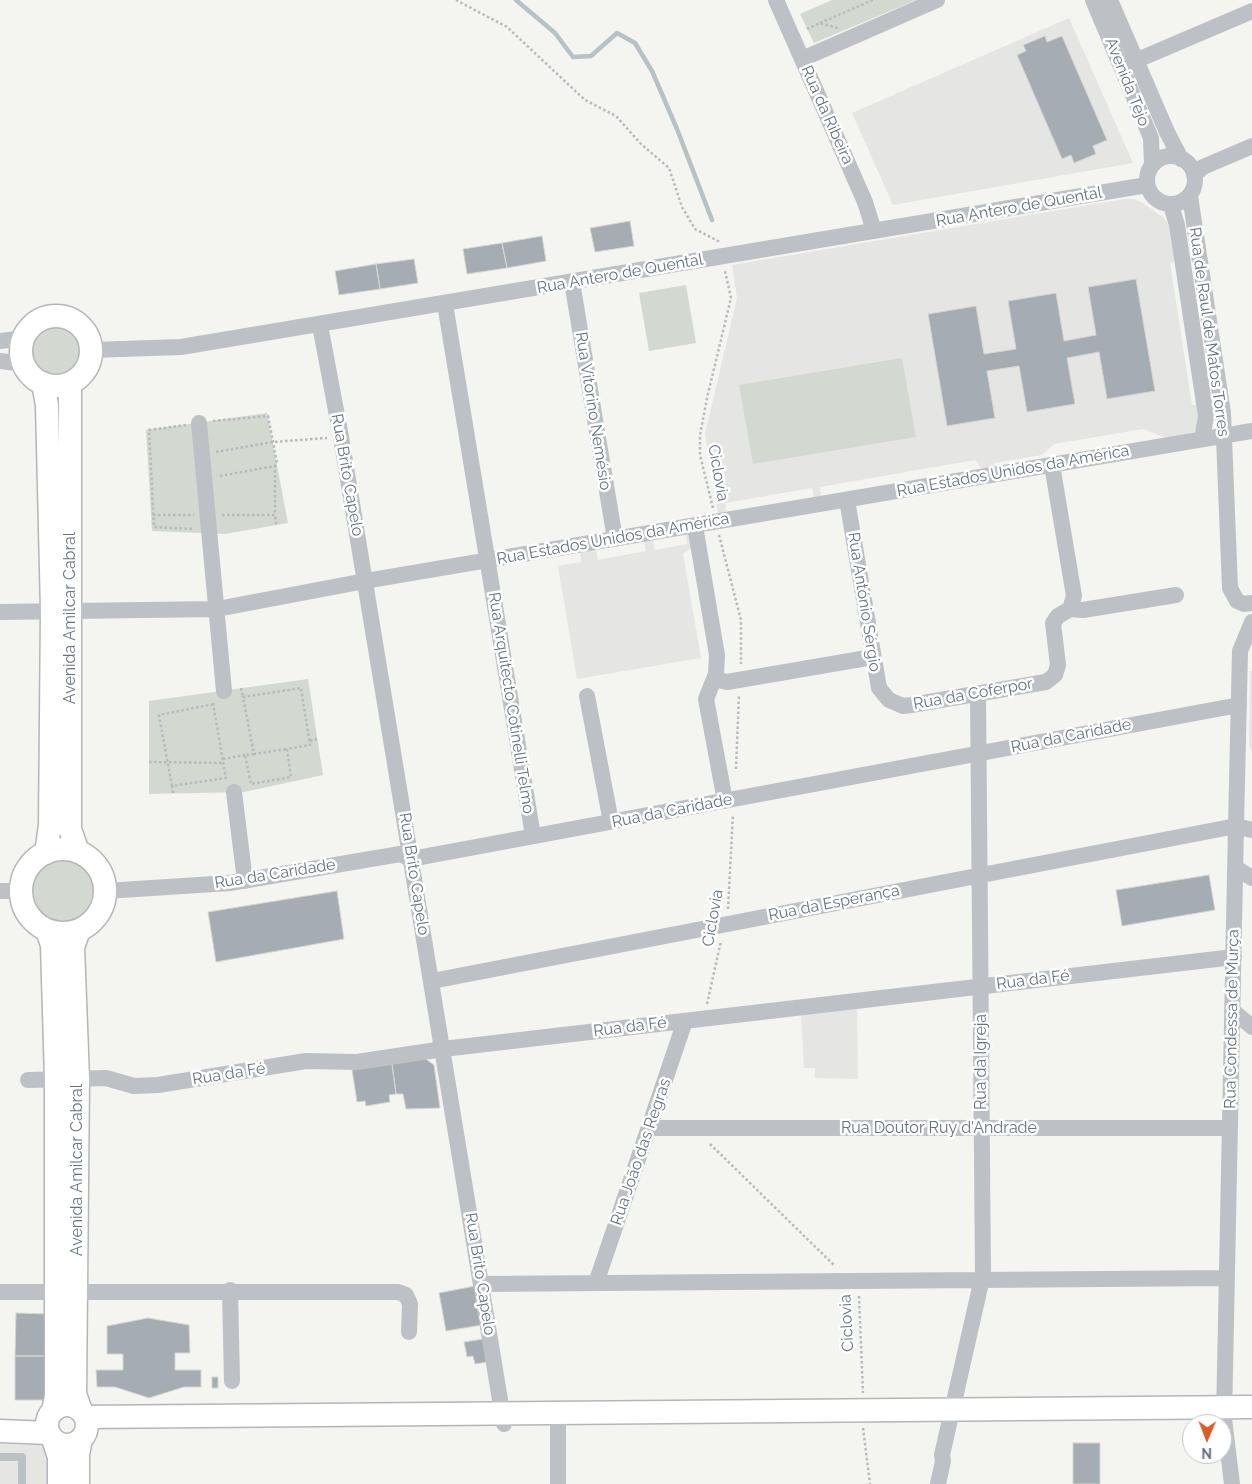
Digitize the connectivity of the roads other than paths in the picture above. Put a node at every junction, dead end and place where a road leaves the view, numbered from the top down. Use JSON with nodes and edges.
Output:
{"nodes":[{"id":1,"x":776,"y":0,"type":"edge"},
{"id":2,"x":937,"y":0,"type":"edge"},
{"id":3,"x":1094,"y":0,"type":"edge"},
{"id":4,"x":1110,"y":0,"type":"edge"},
{"id":5,"x":1252,"y":10,"type":"edge"},
{"id":6,"x":802,"y":59,"type":"junction"},
{"id":7,"x":1129,"y":64,"type":"junction"},
{"id":8,"x":1252,"y":146,"type":"edge"},
{"id":9,"x":1181,"y":158,"type":"junction"},
{"id":10,"x":1152,"y":165,"type":"junction"},
{"id":11,"x":1194,"y":175,"type":"junction"},
{"id":12,"x":1147,"y":185,"type":"junction"},
{"id":13,"x":1190,"y":196,"type":"junction"},
{"id":14,"x":1171,"y":205,"type":"junction"},
{"id":15,"x":874,"y":231,"type":"junction"},
{"id":16,"x":572,"y":282,"type":"junction"},
{"id":17,"x":445,"y":304,"type":"junction"},
{"id":18,"x":320,"y":325,"type":"junction"},
{"id":19,"x":24,"y":338,"type":"junction"},
{"id":20,"x":0,"y":341,"type":"edge"},
{"id":21,"x":91,"y":350,"type":"junction"},
{"id":22,"x":0,"y":361,"type":"edge"},
{"id":23,"x":24,"y":364,"type":"junction"},
{"id":24,"x":43,"y":383,"type":"junction"},
{"id":25,"x":70,"y":383,"type":"junction"},
{"id":26,"x":199,"y":423,"type":"road end"},
{"id":27,"x":1252,"y":431,"type":"edge"},
{"id":28,"x":1224,"y":436,"type":"junction"},
{"id":29,"x":1202,"y":439,"type":"junction"},
{"id":30,"x":1052,"y":465,"type":"junction"},
{"id":31,"x":847,"y":500,"type":"junction"},
{"id":32,"x":695,"y":526,"type":"junction"},
{"id":33,"x":615,"y":539,"type":"junction"},
{"id":34,"x":488,"y":561,"type":"junction"},
{"id":35,"x":365,"y":582,"type":"junction"},
{"id":36,"x":1176,"y":595,"type":"dead end"},
{"id":37,"x":1252,"y":604,"type":"edge"},
{"id":38,"x":1070,"y":608,"type":"junction"},
{"id":39,"x":217,"y":609,"type":"junction"},
{"id":40,"x":61,"y":611,"type":"junction"},
{"id":41,"x":0,"y":612,"type":"edge"},
{"id":42,"x":1252,"y":622,"type":"edge"},
{"id":43,"x":873,"y":656,"type":"junction"},
{"id":44,"x":714,"y":680,"type":"junction"},
{"id":45,"x":218,"y":694,"type":"road end"},
{"id":46,"x":978,"y":694,"type":"junction"},
{"id":47,"x":587,"y":696,"type":"dead end"},
{"id":48,"x":889,"y":700,"type":"joint"},
{"id":49,"x":1239,"y":705,"type":"junction"},
{"id":50,"x":978,"y":754,"type":"junction"},
{"id":51,"x":1245,"y":766,"type":"edge"},
{"id":52,"x":230,"y":785,"type":"road end"},
{"id":53,"x":730,"y":800,"type":"junction"},
{"id":54,"x":611,"y":822,"type":"junction"},
{"id":55,"x":1236,"y":826,"type":"junction"},
{"id":56,"x":1252,"y":830,"type":"edge"},
{"id":57,"x":533,"y":836,"type":"junction"},
{"id":58,"x":78,"y":852,"type":"junction"},
{"id":59,"x":46,"y":853,"type":"junction"},
{"id":60,"x":411,"y":859,"type":"junction"},
{"id":61,"x":1236,"y":868,"type":"junction"},
{"id":62,"x":980,"y":875,"type":"junction"},
{"id":63,"x":1252,"y":878,"type":"edge"},
{"id":64,"x":245,"y":881,"type":"junction"},
{"id":65,"x":10,"y":891,"type":"edge"},
{"id":66,"x":105,"y":891,"type":"junction"},
{"id":67,"x":46,"y":930,"type":"junction"},
{"id":68,"x":79,"y":930,"type":"junction"},
{"id":69,"x":1234,"y":957,"type":"junction"},
{"id":70,"x":432,"y":980,"type":"junction"},
{"id":71,"x":980,"y":986,"type":"junction"},
{"id":72,"x":1232,"y":1011,"type":"junction"},
{"id":73,"x":692,"y":1020,"type":"junction"},
{"id":74,"x":1252,"y":1027,"type":"edge"},
{"id":75,"x":443,"y":1049,"type":"junction"},
{"id":76,"x":67,"y":1079,"type":"junction"},
{"id":77,"x":28,"y":1080,"type":"dead end"},
{"id":78,"x":649,"y":1128,"type":"junction"},
{"id":79,"x":981,"y":1128,"type":"junction"},
{"id":80,"x":1230,"y":1128,"type":"junction"},
{"id":81,"x":1227,"y":1278,"type":"junction"},
{"id":82,"x":981,"y":1280,"type":"junction"},
{"id":83,"x":596,"y":1283,"type":"junction"},
{"id":84,"x":482,"y":1284,"type":"junction"},
{"id":85,"x":230,"y":1290,"type":"junction"},
{"id":86,"x":66,"y":1291,"type":"junction"},
{"id":87,"x":0,"y":1292,"type":"edge"},
{"id":88,"x":409,"y":1332,"type":"dead end"},
{"id":89,"x":232,"y":1381,"type":"dead end"},
{"id":90,"x":1252,"y":1407,"type":"edge"},
{"id":91,"x":1224,"y":1413,"type":"junction"},
{"id":92,"x":951,"y":1415,"type":"junction"},
{"id":93,"x":504,"y":1418,"type":"junction"},
{"id":94,"x":558,"y":1418,"type":"junction"},
{"id":95,"x":0,"y":1419,"type":"edge"},
{"id":96,"x":1252,"y":1419,"type":"edge"},
{"id":97,"x":51,"y":1425,"type":"junction"},
{"id":98,"x":83,"y":1425,"type":"junction"},
{"id":99,"x":0,"y":1431,"type":"edge"},
{"id":100,"x":0,"y":1457,"type":"edge"},
{"id":101,"x":22,"y":1484,"type":"edge"},
{"id":102,"x":59,"y":1484,"type":"edge"},
{"id":103,"x":78,"y":1484,"type":"edge"},
{"id":104,"x":558,"y":1484,"type":"edge"},
{"id":105,"x":938,"y":1484,"type":"edge"},
{"id":106,"x":1232,"y":1484,"type":"edge"}],
"edges":[{"from":1,"to":6,"type":"street","name":"Rua da Ribeira"},
{"from":2,"to":6,"type":"street"},
{"from":3,"to":7,"type":"street","name":"Avenida Tejo"},
{"from":4,"to":7,"type":"street","name":"Avenida Tejo"},
{"from":5,"to":7,"type":"street"},
{"from":6,"to":15,"type":"street","name":"Rua da Ribeira"},
{"from":7,"to":9,"type":"street","name":"Avenida Tejo"},
{"from":7,"to":10,"type":"street","name":"Avenida Tejo"},
{"from":8,"to":11,"type":"street"},
{"from":9,"to":10,"type":"street"},
{"from":9,"to":11,"type":"street"},
{"from":10,"to":12,"type":"street"},
{"from":11,"to":13,"type":"street"},
{"from":12,"to":14,"type":"street"},
{"from":12,"to":15,"type":"street","name":"Rua Antero de Quental"},
{"from":13,"to":14,"type":"street"},
{"from":13,"to":28,"type":"street","name":"Rua de Raul de Matos Torres"},
{"from":14,"to":29,"type":"street","name":"Rua de Raul de Matos Torres"},
{"from":15,"to":16,"type":"street","name":"Rua Antero de Quental"},
{"from":16,"to":17,"type":"street","name":"Rua Antero de Quental"},
{"from":16,"to":33,"type":"street","name":"Rua Vitorino Nemésio"},
{"from":17,"to":18,"type":"street","name":"Rua Antero de Quental"},
{"from":17,"to":34,"type":"street","name":"Rua Arquitecto Cotinelli Telmo"},
{"from":18,"to":21,"type":"street","name":"Rua Antero de Quental"},
{"from":18,"to":35,"type":"street","name":"Rua Brito Capelo"},
{"from":19,"to":20,"type":"street"},
{"from":19,"to":21,"type":"street"},
{"from":19,"to":23,"type":"street"},
{"from":21,"to":25,"type":"street"},
{"from":22,"to":23,"type":"street"},
{"from":23,"to":24,"type":"street"},
{"from":24,"to":25,"type":"street"},
{"from":24,"to":40,"type":"street","name":"Avenida Amilcar Cabral"},
{"from":25,"to":40,"type":"street","name":"Avenida Amilcar Cabral"},
{"from":26,"to":39,"type":"street"},
{"from":27,"to":28,"type":"street","name":"Rua Estados Unidos da América"},
{"from":28,"to":29,"type":"street","name":"Rua Estados Unidos da América"},
{"from":28,"to":37,"type":"street","name":"Rua de Raul de Matos Torres"},
{"from":29,"to":30,"type":"street","name":"Rua Estados Unidos da América"},
{"from":30,"to":31,"type":"street","name":"Rua Estados Unidos da América"},
{"from":30,"to":38,"type":"street"},
{"from":31,"to":32,"type":"street","name":"Rua Estados Unidos da América"},
{"from":31,"to":43,"type":"street","name":"Rua António Sérgio"},
{"from":32,"to":33,"type":"street","name":"Rua Estados Unidos da América"},
{"from":32,"to":44,"type":"street"},
{"from":33,"to":34,"type":"street","name":"Rua Estados Unidos da América"},
{"from":34,"to":35,"type":"street","name":"Rua Estados Unidos da América"},
{"from":34,"to":57,"type":"street","name":"Rua Arquitecto Cotinelli Telmo"},
{"from":35,"to":39,"type":"street","name":"Rua Estados Unidos da América"},
{"from":35,"to":60,"type":"street","name":"Rua Brito Capelo"},
{"from":36,"to":38,"type":"street"},
{"from":38,"to":46,"type":"street","name":"Rua da Coferpor"},
{"from":39,"to":40,"type":"street","name":"Rua Estados Unidos da América"},
{"from":39,"to":45,"type":"street"},
{"from":40,"to":41,"type":"street","name":"Rua Estados Unidos da América"},
{"from":40,"to":58,"type":"street","name":"Avenida Amilcar Cabral"},
{"from":40,"to":59,"type":"street","name":"Avenida Amilcar Cabral"},
{"from":42,"to":49,"type":"street","name":"Rua Condessa de Murça"},
{"from":43,"to":44,"type":"street"},
{"from":43,"to":48,"type":"street","name":"Rua António Sérgio"},
{"from":44,"to":53,"type":"street"},
{"from":46,"to":48,"type":"street","name":"Rua da Coferpor"},
{"from":46,"to":50,"type":"street","name":"Rua da Igreja"},
{"from":47,"to":54,"type":"street"},
{"from":49,"to":50,"type":"street","name":"Rua da Caridade"},
{"from":49,"to":51,"type":"street","name":"Rua Condessa de Murça"},
{"from":50,"to":53,"type":"street","name":"Rua da Caridade"},
{"from":50,"to":62,"type":"street","name":"Rua da Igreja"},
{"from":51,"to":55,"type":"street","name":"Rua Condessa de Murça"},
{"from":52,"to":64,"type":"street"},
{"from":53,"to":54,"type":"street","name":"Rua da Caridade"},
{"from":54,"to":57,"type":"street","name":"Rua da Caridade"},
{"from":55,"to":56,"type":"street"},
{"from":55,"to":61,"type":"street","name":"Rua Condessa de Murça"},
{"from":55,"to":62,"type":"street","name":"Rua da Esperança"},
{"from":57,"to":60,"type":"street","name":"Rua da Caridade"},
{"from":58,"to":59,"type":"street"},
{"from":58,"to":66,"type":"street"},
{"from":59,"to":65,"type":"street"},
{"from":60,"to":64,"type":"street","name":"Rua da Caridade"},
{"from":60,"to":70,"type":"street","name":"Rua Brito Capelo"},
{"from":61,"to":63,"type":"street"},
{"from":61,"to":69,"type":"street","name":"Rua Condessa de Murça"},
{"from":62,"to":70,"type":"street","name":"Rua da Esperança"},
{"from":62,"to":71,"type":"street","name":"Rua da Igreja"},
{"from":64,"to":66,"type":"street","name":"Rua da Caridade"},
{"from":65,"to":67,"type":"street"},
{"from":66,"to":68,"type":"street"},
{"from":67,"to":68,"type":"street"},
{"from":67,"to":76,"type":"street","name":"Avenida Amilcar Cabral"},
{"from":68,"to":76,"type":"street","name":"Avenida Amilcar Cabral"},
{"from":69,"to":71,"type":"street","name":"Rua da Fé"},
{"from":69,"to":72,"type":"street","name":"Rua Condessa de Murça"},
{"from":70,"to":75,"type":"street","name":"Rua Brito Capelo"},
{"from":71,"to":73,"type":"street","name":"Rua da Fé"},
{"from":71,"to":79,"type":"street","name":"Rua da Igreja"},
{"from":72,"to":74,"type":"street"},
{"from":72,"to":80,"type":"street","name":"Rua Condessa de Murça"},
{"from":73,"to":75,"type":"street","name":"Rua da Fé"},
{"from":73,"to":78,"type":"street","name":"Rua João das Regras"},
{"from":75,"to":76,"type":"street","name":"Rua da Fé"},
{"from":75,"to":84,"type":"street","name":"Rua Brito Capelo"},
{"from":76,"to":77,"type":"street","name":"Rua da Fé"},
{"from":76,"to":86,"type":"street","name":"Avenida Amilcar Cabral"},
{"from":78,"to":79,"type":"street","name":"Rua Doutor Ruy d'Andrade"},
{"from":78,"to":83,"type":"street","name":"Rua João das Regras"},
{"from":79,"to":80,"type":"street","name":"Rua Doutor Ruy d'Andrade"},
{"from":79,"to":82,"type":"street","name":"Rua da Igreja"},
{"from":80,"to":81,"type":"street","name":"Rua Condessa de Murça"},
{"from":81,"to":82,"type":"street"},
{"from":81,"to":91,"type":"street","name":"Rua Condessa de Murça"},
{"from":82,"to":83,"type":"street"},
{"from":82,"to":92,"type":"street","name":"Rua da Igreja"},
{"from":83,"to":84,"type":"street"},
{"from":84,"to":93,"type":"street","name":"Rua Brito Capelo"},
{"from":85,"to":86,"type":"street"},
{"from":85,"to":88,"type":"street"},
{"from":85,"to":89,"type":"street"},
{"from":86,"to":87,"type":"street"},
{"from":86,"to":97,"type":"street","name":"Avenida Amilcar Cabral"},
{"from":86,"to":98,"type":"street","name":"Avenida Amilcar Cabral"},
{"from":90,"to":91,"type":"street"},
{"from":91,"to":92,"type":"street"},
{"from":91,"to":96,"type":"street"},
{"from":91,"to":106,"type":"street","name":"Rua Condessa de Murça"},
{"from":92,"to":94,"type":"street"},
{"from":92,"to":105,"type":"street","name":"Rua da Igreja"},
{"from":93,"to":94,"type":"street"},
{"from":93,"to":98,"type":"street"},
{"from":94,"to":104,"type":"street"},
{"from":95,"to":97,"type":"street"},
{"from":97,"to":98,"type":"street"},
{"from":97,"to":98,"type":"street"},
{"from":97,"to":99,"type":"street"},
{"from":97,"to":102,"type":"street"},
{"from":98,"to":103,"type":"street"},
{"from":100,"to":101,"type":"lane"}]}
